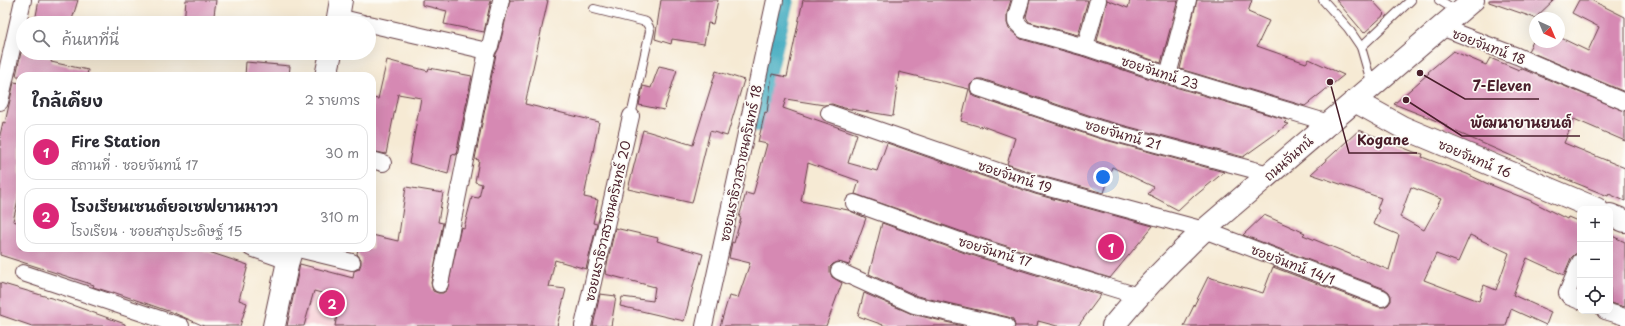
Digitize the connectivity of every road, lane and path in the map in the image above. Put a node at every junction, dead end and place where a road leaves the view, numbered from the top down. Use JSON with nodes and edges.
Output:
{"nodes":[{"id":1,"x":23,"y":0,"type":"edge"},
{"id":2,"x":501,"y":0,"type":"edge"},
{"id":3,"x":775,"y":0,"type":"edge"},
{"id":4,"x":1021,"y":0,"type":"edge"},
{"id":5,"x":1098,"y":0,"type":"edge"},
{"id":6,"x":1188,"y":0,"type":"edge"},
{"id":7,"x":1323,"y":0,"type":"edge"},
{"id":8,"x":1411,"y":0,"type":"edge"},
{"id":9,"x":1439,"y":0,"type":"edge"},
{"id":10,"x":1466,"y":6,"type":"edge"},
{"id":11,"x":594,"y":9,"type":"dead end"},
{"id":12,"x":19,"y":16,"type":"edge"},
{"id":13,"x":376,"y":26,"type":"edge"},
{"id":14,"x":1441,"y":27,"type":"junction"},
{"id":15,"x":16,"y":31,"type":"edge"},
{"id":16,"x":1085,"y":47,"type":"junction"},
{"id":17,"x":1361,"y":47,"type":"junction"},
{"id":18,"x":487,"y":51,"type":"junction"},
{"id":19,"x":329,"y":60,"type":"edge"},
{"id":20,"x":327,"y":72,"type":"edge"},
{"id":21,"x":1168,"y":75,"type":"junction"},
{"id":22,"x":1373,"y":86,"type":"junction"},
{"id":23,"x":979,"y":88,"type":"dead end"},
{"id":24,"x":1355,"y":101,"type":"junction"},
{"id":25,"x":0,"y":102,"type":"edge"},
{"id":26,"x":1625,"y":102,"type":"edge"},
{"id":27,"x":829,"y":113,"type":"dead end"},
{"id":28,"x":631,"y":116,"type":"joint"},
{"id":29,"x":1330,"y":123,"type":"junction"},
{"id":30,"x":1269,"y":174,"type":"junction"},
{"id":31,"x":854,"y":203,"type":"dead end"},
{"id":32,"x":1590,"y":206,"type":"edge"},
{"id":33,"x":1613,"y":216,"type":"edge"},
{"id":34,"x":1625,"y":221,"type":"edge"},
{"id":35,"x":1204,"y":230,"type":"junction"},
{"id":36,"x":291,"y":252,"type":"edge"},
{"id":37,"x":352,"y":262,"type":"dead end"},
{"id":38,"x":1577,"y":269,"type":"edge"},
{"id":39,"x":839,"y":271,"type":"dead end"},
{"id":40,"x":23,"y":273,"type":"dead end"},
{"id":41,"x":440,"y":284,"type":"dead end"},
{"id":42,"x":1138,"y":296,"type":"junction"},
{"id":43,"x":1382,"y":298,"type":"dead end"},
{"id":44,"x":1577,"y":300,"type":"edge"},
{"id":45,"x":1613,"y":313,"type":"edge"},
{"id":46,"x":1625,"y":317,"type":"edge"},
{"id":47,"x":181,"y":326,"type":"edge"},
{"id":48,"x":274,"y":326,"type":"edge"},
{"id":49,"x":583,"y":326,"type":"edge"},
{"id":50,"x":704,"y":326,"type":"edge"},
{"id":51,"x":1006,"y":326,"type":"edge"},
{"id":52,"x":1113,"y":326,"type":"edge"}],
"edges":[{"from":1,"to":12,"type":"street"},
{"from":2,"to":18,"type":"street"},
{"from":3,"to":50,"type":"street","name":"ซอยนราธิวาสราชนครินทร์ 18"},
{"from":4,"to":16,"type":"street","name":"ซอยจันทน์ 23"},
{"from":5,"to":16,"type":"street"},
{"from":6,"to":21,"type":"street"},
{"from":7,"to":17,"type":"lane"},
{"from":8,"to":17,"type":"lane"},
{"from":9,"to":10,"type":"lane"},
{"from":10,"to":14,"type":"main road","name":"ถนนจันทน์"},
{"from":11,"to":28,"type":"lane"},
{"from":13,"to":18,"type":"street"},
{"from":14,"to":22,"type":"main road","name":"ถนนจันทน์"},
{"from":14,"to":26,"type":"street","name":"ซอยจันทน์ 18"},
{"from":15,"to":25,"type":"street"},
{"from":16,"to":21,"type":"street","name":"ซอยจันทน์ 23"},
{"from":17,"to":22,"type":"lane"},
{"from":18,"to":41,"type":"street"},
{"from":19,"to":20,"type":"main road"},
{"from":21,"to":29,"type":"street","name":"ซอยจันทน์ 23"},
{"from":22,"to":24,"type":"main road","name":"ถนนจันทน์"},
{"from":23,"to":30,"type":"street","name":"ซอยจันทน์ 21"},
{"from":24,"to":29,"type":"main road","name":"ถนนจันทน์"},
{"from":24,"to":32,"type":"main road","name":"ซอยจันทน์ 16"},
{"from":27,"to":35,"type":"street","name":"ซอยจันทน์ 19"},
{"from":28,"to":49,"type":"street","name":"ซอยนราธิวาสราชนครินทร์ 20"},
{"from":29,"to":30,"type":"main road","name":"ถนนจันทน์"},
{"from":30,"to":35,"type":"main road","name":"ถนนจันทน์"},
{"from":31,"to":42,"type":"street","name":"ซอยจันทน์ 17"},
{"from":33,"to":34,"type":"main road"},
{"from":35,"to":42,"type":"main road","name":"ถนนจันทน์"},
{"from":35,"to":43,"type":"street","name":"ซอยจันทน์ 14/1"},
{"from":36,"to":37,"type":"street"},
{"from":36,"to":48,"type":"main road"},
{"from":38,"to":44,"type":"street"},
{"from":39,"to":51,"type":"street"},
{"from":40,"to":47,"type":"street"},
{"from":42,"to":52,"type":"main road","name":"ถนนจันทน์"},
{"from":45,"to":46,"type":"street"}]}
